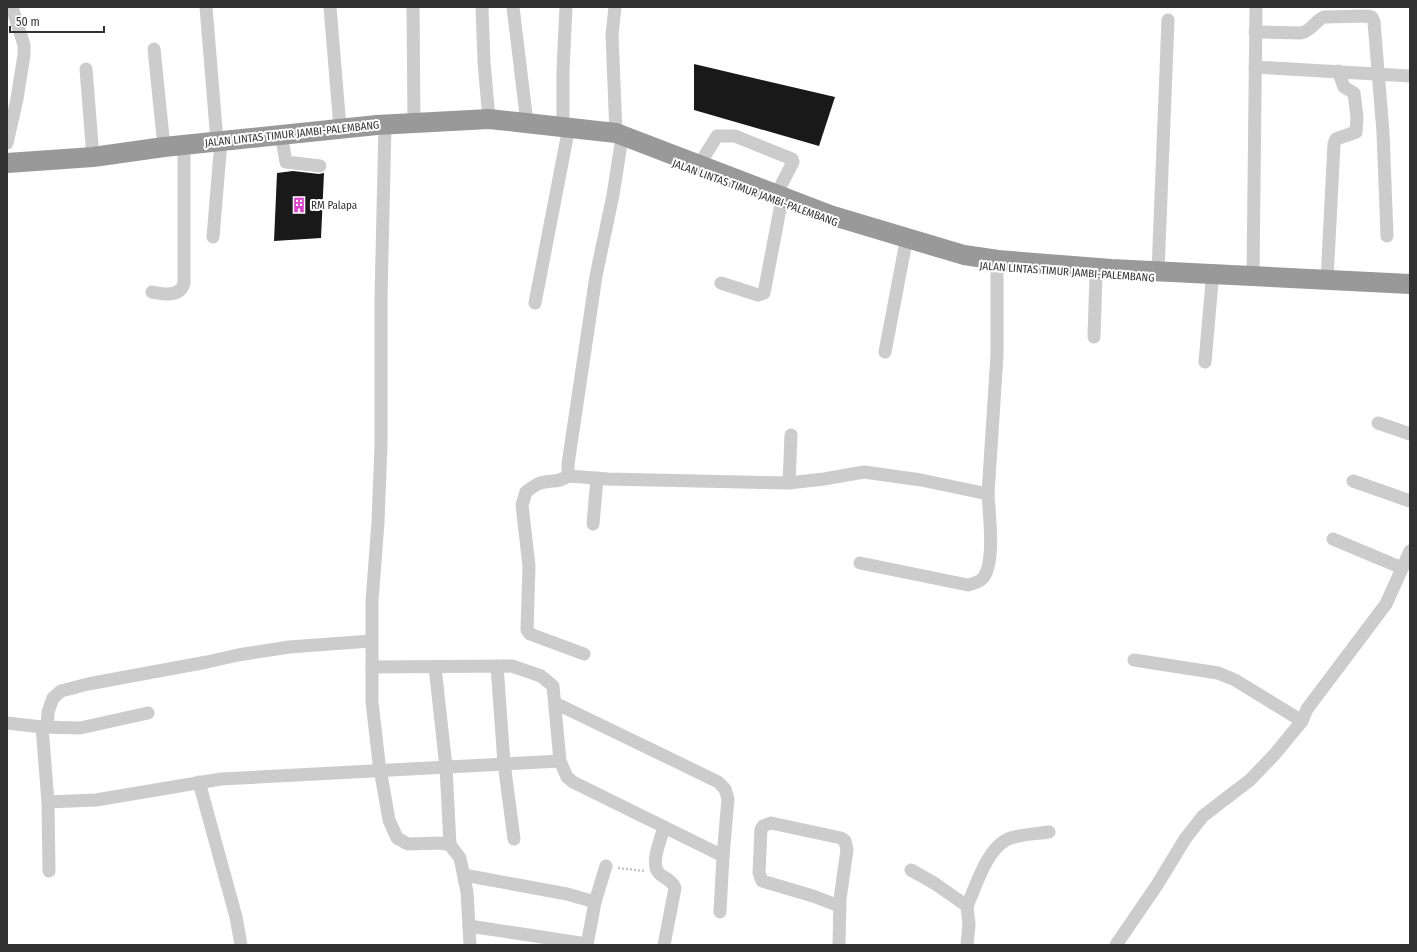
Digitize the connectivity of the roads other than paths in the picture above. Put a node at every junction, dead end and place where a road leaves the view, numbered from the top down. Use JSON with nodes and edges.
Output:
{"nodes":[{"id":1,"x":12,"y":7,"type":"edge"},
{"id":2,"x":206,"y":7,"type":"edge"},
{"id":3,"x":330,"y":7,"type":"edge"},
{"id":4,"x":413,"y":7,"type":"edge"},
{"id":5,"x":482,"y":7,"type":"edge"},
{"id":6,"x":513,"y":7,"type":"edge"},
{"id":7,"x":566,"y":7,"type":"edge"},
{"id":8,"x":615,"y":7,"type":"edge"},
{"id":9,"x":1256,"y":7,"type":"edge"},
{"id":10,"x":1168,"y":20,"type":"dead end"},
{"id":11,"x":1256,"y":32,"type":"junction"},
{"id":12,"x":154,"y":49,"type":"dead end"},
{"id":13,"x":1255,"y":67,"type":"junction"},
{"id":14,"x":86,"y":69,"type":"dead end"},
{"id":15,"x":1338,"y":71,"type":"junction"},
{"id":16,"x":1378,"y":73,"type":"junction"},
{"id":17,"x":1410,"y":76,"type":"edge"},
{"id":18,"x":489,"y":120,"type":"junction"},
{"id":19,"x":414,"y":122,"type":"junction"},
{"id":20,"x":527,"y":123,"type":"junction"},
{"id":21,"x":385,"y":125,"type":"junction"},
{"id":22,"x":570,"y":127,"type":"junction"},
{"id":23,"x":340,"y":128,"type":"junction"},
{"id":24,"x":281,"y":134,"type":"junction"},
{"id":25,"x":619,"y":139,"type":"junction"},
{"id":26,"x":219,"y":141,"type":"junction"},
{"id":27,"x":7,"y":143,"type":"edge"},
{"id":28,"x":184,"y":145,"type":"junction"},
{"id":29,"x":164,"y":147,"type":"junction"},
{"id":30,"x":93,"y":157,"type":"junction"},
{"id":31,"x":7,"y":163,"type":"edge"},
{"id":32,"x":699,"y":165,"type":"junction"},
{"id":33,"x":320,"y":166,"type":"dead end"},
{"id":34,"x":779,"y":199,"type":"junction"},
{"id":35,"x":1388,"y":236,"type":"dead end"},
{"id":36,"x":213,"y":237,"type":"dead end"},
{"id":37,"x":905,"y":247,"type":"junction"},
{"id":38,"x":997,"y":268,"type":"junction"},
{"id":39,"x":1158,"y":272,"type":"junction"},
{"id":40,"x":1096,"y":275,"type":"junction"},
{"id":41,"x":1253,"y":276,"type":"junction"},
{"id":42,"x":1328,"y":280,"type":"junction"},
{"id":43,"x":1212,"y":282,"type":"junction"},
{"id":44,"x":720,"y":283,"type":"dead end"},
{"id":45,"x":1410,"y":284,"type":"edge"},
{"id":46,"x":1410,"y":291,"type":"edge"},
{"id":47,"x":152,"y":292,"type":"dead end"},
{"id":48,"x":535,"y":303,"type":"dead end"},
{"id":49,"x":1094,"y":336,"type":"dead end"},
{"id":50,"x":885,"y":352,"type":"dead end"},
{"id":51,"x":1205,"y":362,"type":"dead end"},
{"id":52,"x":1378,"y":423,"type":"dead end"},
{"id":53,"x":1410,"y":434,"type":"edge"},
{"id":54,"x":791,"y":435,"type":"dead end"},
{"id":55,"x":568,"y":476,"type":"junction"},
{"id":56,"x":597,"y":478,"type":"junction"},
{"id":57,"x":1354,"y":481,"type":"dead end"},
{"id":58,"x":789,"y":483,"type":"junction"},
{"id":59,"x":988,"y":494,"type":"junction"},
{"id":60,"x":1410,"y":501,"type":"edge"},
{"id":61,"x":593,"y":524,"type":"dead end"},
{"id":62,"x":1334,"y":539,"type":"dead end"},
{"id":63,"x":1410,"y":550,"type":"edge"},
{"id":64,"x":860,"y":563,"type":"dead end"},
{"id":65,"x":1402,"y":568,"type":"junction"},
{"id":66,"x":371,"y":641,"type":"junction"},
{"id":67,"x":584,"y":654,"type":"dead end"},
{"id":68,"x":1134,"y":660,"type":"dead end"},
{"id":69,"x":497,"y":666,"type":"junction"},
{"id":70,"x":372,"y":667,"type":"junction"},
{"id":71,"x":435,"y":667,"type":"junction"},
{"id":72,"x":554,"y":702,"type":"junction"},
{"id":73,"x":148,"y":712,"type":"dead end"},
{"id":74,"x":1302,"y":721,"type":"junction"},
{"id":75,"x":7,"y":723,"type":"edge"},
{"id":76,"x":44,"y":727,"type":"junction"},
{"id":77,"x":560,"y":761,"type":"junction"},
{"id":78,"x":504,"y":763,"type":"junction"},
{"id":79,"x":446,"y":767,"type":"junction"},
{"id":80,"x":381,"y":770,"type":"junction"},
{"id":81,"x":200,"y":782,"type":"junction"},
{"id":82,"x":48,"y":802,"type":"junction"},
{"id":83,"x":664,"y":828,"type":"junction"},
{"id":84,"x":1049,"y":832,"type":"dead end"},
{"id":85,"x":514,"y":840,"type":"dead end"},
{"id":86,"x":450,"y":845,"type":"junction"},
{"id":87,"x":722,"y":856,"type":"junction"},
{"id":88,"x":606,"y":866,"type":"road end"},
{"id":89,"x":49,"y":870,"type":"dead end"},
{"id":90,"x":911,"y":870,"type":"dead end"},
{"id":91,"x":464,"y":875,"type":"junction"},
{"id":92,"x":595,"y":902,"type":"junction"},
{"id":93,"x":840,"y":906,"type":"junction"},
{"id":94,"x":968,"y":906,"type":"junction"},
{"id":95,"x":720,"y":912,"type":"dead end"},
{"id":96,"x":469,"y":926,"type":"junction"},
{"id":97,"x":241,"y":945,"type":"edge"},
{"id":98,"x":470,"y":945,"type":"edge"},
{"id":99,"x":587,"y":945,"type":"edge"},
{"id":100,"x":664,"y":945,"type":"edge"},
{"id":101,"x":839,"y":945,"type":"edge"},
{"id":102,"x":967,"y":945,"type":"edge"},
{"id":103,"x":1116,"y":945,"type":"edge"}],
"edges":[{"from":1,"to":27,"type":"street"},
{"from":2,"to":26,"type":"street"},
{"from":3,"to":23,"type":"street"},
{"from":4,"to":19,"type":"street"},
{"from":5,"to":18,"type":"street"},
{"from":6,"to":20,"type":"street"},
{"from":7,"to":22,"type":"street"},
{"from":8,"to":25,"type":"street"},
{"from":9,"to":11,"type":"street"},
{"from":10,"to":39,"type":"street"},
{"from":11,"to":13,"type":"street"},
{"from":11,"to":16,"type":"street"},
{"from":12,"to":29,"type":"street"},
{"from":13,"to":15,"type":"street"},
{"from":13,"to":41,"type":"street"},
{"from":14,"to":30,"type":"street"},
{"from":15,"to":16,"type":"street"},
{"from":15,"to":42,"type":"street"},
{"from":16,"to":17,"type":"street"},
{"from":16,"to":35,"type":"street"},
{"from":18,"to":19,"type":"highway","name":"JALAN LINTAS TIMUR JAMBI-PALEMBANG"},
{"from":18,"to":20,"type":"highway","name":"JALAN LINTAS TIMUR JAMBI-PALEMBANG"},
{"from":19,"to":21,"type":"highway","name":"JALAN LINTAS TIMUR JAMBI-PALEMBANG"},
{"from":20,"to":22,"type":"highway","name":"JALAN LINTAS TIMUR JAMBI-PALEMBANG"},
{"from":21,"to":23,"type":"highway","name":"JALAN LINTAS TIMUR JAMBI-PALEMBANG"},
{"from":21,"to":66,"type":"street"},
{"from":22,"to":25,"type":"highway","name":"JALAN LINTAS TIMUR JAMBI-PALEMBANG"},
{"from":22,"to":48,"type":"street"},
{"from":23,"to":24,"type":"highway","name":"JALAN LINTAS TIMUR JAMBI-PALEMBANG"},
{"from":24,"to":26,"type":"highway","name":"JALAN LINTAS TIMUR JAMBI-PALEMBANG"},
{"from":24,"to":33,"type":"street"},
{"from":25,"to":32,"type":"highway","name":"JALAN LINTAS TIMUR JAMBI-PALEMBANG"},
{"from":25,"to":34,"type":"highway","name":"JALAN LINTAS TIMUR JAMBI-PALEMBANG"},
{"from":25,"to":55,"type":"street"},
{"from":26,"to":28,"type":"highway","name":"JALAN LINTAS TIMUR JAMBI-PALEMBANG"},
{"from":26,"to":36,"type":"street"},
{"from":28,"to":29,"type":"highway","name":"JALAN LINTAS TIMUR JAMBI-PALEMBANG"},
{"from":28,"to":47,"type":"street"},
{"from":29,"to":30,"type":"highway","name":"JALAN LINTAS TIMUR JAMBI-PALEMBANG"},
{"from":30,"to":31,"type":"highway","name":"JALAN LINTAS TIMUR JAMBI-PALEMBANG"},
{"from":32,"to":34,"type":"highway","name":"JALAN LINTAS TIMUR JAMBI-PALEMBANG"},
{"from":32,"to":34,"type":"street"},
{"from":34,"to":37,"type":"highway","name":"JALAN LINTAS TIMUR JAMBI-PALEMBANG"},
{"from":34,"to":39,"type":"highway","name":"JALAN LINTAS TIMUR JAMBI-PALEMBANG"},
{"from":34,"to":44,"type":"street"},
{"from":37,"to":38,"type":"highway","name":"JALAN LINTAS TIMUR JAMBI-PALEMBANG"},
{"from":37,"to":50,"type":"street"},
{"from":38,"to":40,"type":"highway","name":"JALAN LINTAS TIMUR JAMBI-PALEMBANG"},
{"from":38,"to":59,"type":"street"},
{"from":39,"to":41,"type":"highway","name":"JALAN LINTAS TIMUR JAMBI-PALEMBANG"},
{"from":40,"to":43,"type":"highway","name":"JALAN LINTAS TIMUR JAMBI-PALEMBANG"},
{"from":40,"to":49,"type":"street"},
{"from":41,"to":42,"type":"highway","name":"JALAN LINTAS TIMUR JAMBI-PALEMBANG"},
{"from":42,"to":45,"type":"highway","name":"JALAN LINTAS TIMUR JAMBI-PALEMBANG"},
{"from":43,"to":46,"type":"highway","name":"JALAN LINTAS TIMUR JAMBI-PALEMBANG"},
{"from":43,"to":51,"type":"street"},
{"from":52,"to":53,"type":"street"},
{"from":54,"to":58,"type":"street"},
{"from":55,"to":56,"type":"street"},
{"from":55,"to":67,"type":"street"},
{"from":56,"to":58,"type":"street"},
{"from":56,"to":61,"type":"street"},
{"from":57,"to":60,"type":"street"},
{"from":58,"to":59,"type":"street"},
{"from":59,"to":64,"type":"street"},
{"from":62,"to":65,"type":"street"},
{"from":63,"to":65,"type":"street"},
{"from":65,"to":74,"type":"street"},
{"from":66,"to":70,"type":"street"},
{"from":66,"to":76,"type":"street"},
{"from":68,"to":74,"type":"street"},
{"from":69,"to":71,"type":"street"},
{"from":69,"to":72,"type":"street"},
{"from":69,"to":78,"type":"street"},
{"from":70,"to":71,"type":"street"},
{"from":70,"to":80,"type":"street"},
{"from":71,"to":79,"type":"street"},
{"from":72,"to":77,"type":"street"},
{"from":72,"to":87,"type":"street"},
{"from":73,"to":76,"type":"street"},
{"from":74,"to":103,"type":"street"},
{"from":75,"to":76,"type":"street"},
{"from":76,"to":82,"type":"street"},
{"from":77,"to":78,"type":"street"},
{"from":77,"to":83,"type":"street"},
{"from":78,"to":79,"type":"street"},
{"from":78,"to":85,"type":"street"},
{"from":79,"to":80,"type":"street"},
{"from":79,"to":86,"type":"street"},
{"from":80,"to":81,"type":"street"},
{"from":80,"to":86,"type":"street"},
{"from":81,"to":82,"type":"street"},
{"from":81,"to":97,"type":"street"},
{"from":82,"to":89,"type":"street"},
{"from":83,"to":87,"type":"street"},
{"from":83,"to":100,"type":"street"},
{"from":84,"to":94,"type":"street"},
{"from":86,"to":91,"type":"street"},
{"from":87,"to":95,"type":"street"},
{"from":88,"to":92,"type":"street"},
{"from":90,"to":94,"type":"street"},
{"from":91,"to":92,"type":"street"},
{"from":91,"to":96,"type":"street"},
{"from":92,"to":99,"type":"street"},
{"from":93,"to":93,"type":"street"},
{"from":93,"to":101,"type":"street"},
{"from":94,"to":102,"type":"street"},
{"from":96,"to":98,"type":"street"},
{"from":96,"to":99,"type":"street"}]}
